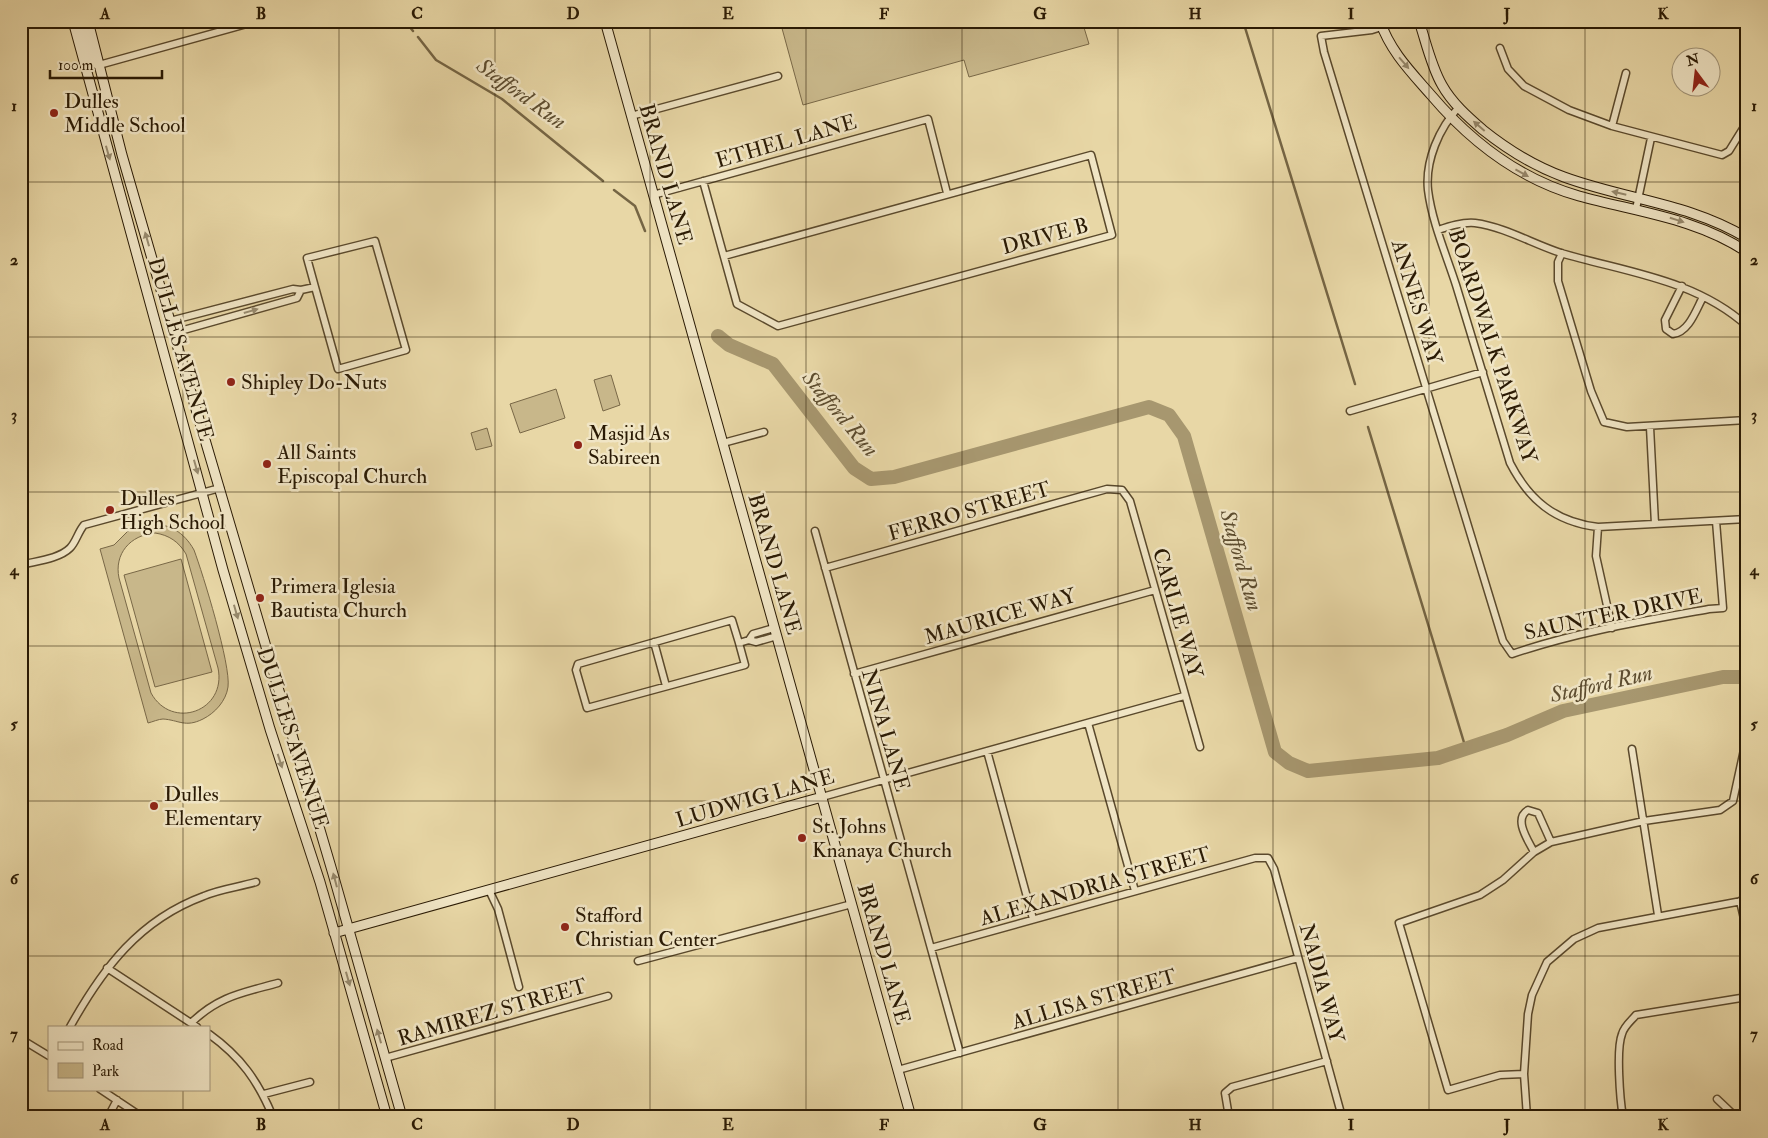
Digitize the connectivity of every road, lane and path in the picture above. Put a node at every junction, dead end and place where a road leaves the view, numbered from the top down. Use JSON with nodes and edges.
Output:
{"nodes":[{"id":1,"x":73,"y":21,"type":"edge"},
{"id":2,"x":80,"y":21,"type":"edge"},
{"id":3,"x":88,"y":21,"type":"edge"},
{"id":4,"x":257,"y":21,"type":"edge"},
{"id":5,"x":605,"y":21,"type":"edge"},
{"id":6,"x":1400,"y":21,"type":"edge"},
{"id":7,"x":1419,"y":21,"type":"edge"},
{"id":8,"x":1381,"y":24,"type":"edge"},
{"id":9,"x":1500,"y":48,"type":"dead end"},
{"id":10,"x":99,"y":65,"type":"junction"},
{"id":11,"x":1626,"y":73,"type":"dead end"},
{"id":12,"x":778,"y":76,"type":"dead end"},
{"id":13,"x":1459,"y":107,"type":"junction"},
{"id":14,"x":631,"y":116,"type":"junction"},
{"id":15,"x":1450,"y":117,"type":"junction"},
{"id":16,"x":1747,"y":122,"type":"edge"},
{"id":17,"x":1612,"y":126,"type":"junction"},
{"id":18,"x":1651,"y":138,"type":"junction"},
{"id":19,"x":703,"y":181,"type":"junction"},
{"id":20,"x":947,"y":193,"type":"junction"},
{"id":21,"x":654,"y":194,"type":"junction"},
{"id":22,"x":1639,"y":197,"type":"junction"},
{"id":23,"x":1636,"y":209,"type":"junction"},
{"id":24,"x":1438,"y":230,"type":"junction"},
{"id":25,"x":1747,"y":238,"type":"edge"},
{"id":26,"x":1747,"y":252,"type":"edge"},
{"id":27,"x":1562,"y":253,"type":"junction"},
{"id":28,"x":724,"y":256,"type":"junction"},
{"id":29,"x":1682,"y":286,"type":"junction"},
{"id":30,"x":314,"y":287,"type":"junction"},
{"id":31,"x":301,"y":290,"type":"junction"},
{"id":32,"x":1703,"y":297,"type":"junction"},
{"id":33,"x":170,"y":320,"type":"junction"},
{"id":34,"x":1747,"y":326,"type":"edge"},
{"id":35,"x":173,"y":333,"type":"junction"},
{"id":36,"x":1483,"y":372,"type":"junction"},
{"id":37,"x":1426,"y":388,"type":"junction"},
{"id":38,"x":1350,"y":412,"type":"dead end"},
{"id":39,"x":1747,"y":420,"type":"edge"},
{"id":40,"x":1650,"y":427,"type":"junction"},
{"id":41,"x":764,"y":432,"type":"dead end"},
{"id":42,"x":723,"y":444,"type":"junction"},
{"id":43,"x":220,"y":488,"type":"junction"},
{"id":44,"x":1122,"y":490,"type":"joint"},
{"id":45,"x":202,"y":492,"type":"junction"},
{"id":46,"x":1747,"y":519,"type":"edge"},
{"id":47,"x":1716,"y":521,"type":"junction"},
{"id":48,"x":1655,"y":524,"type":"junction"},
{"id":49,"x":1598,"y":527,"type":"junction"},
{"id":50,"x":815,"y":531,"type":"dead end"},
{"id":51,"x":21,"y":565,"type":"edge"},
{"id":52,"x":825,"y":568,"type":"junction"},
{"id":53,"x":1155,"y":590,"type":"junction"},
{"id":54,"x":1612,"y":628,"type":"junction"},
{"id":55,"x":776,"y":632,"type":"junction"},
{"id":56,"x":654,"y":642,"type":"junction"},
{"id":57,"x":739,"y":643,"type":"junction"},
{"id":58,"x":1512,"y":654,"type":"joint"},
{"id":59,"x":854,"y":674,"type":"junction"},
{"id":60,"x":666,"y":686,"type":"junction"},
{"id":61,"x":1184,"y":696,"type":"junction"},
{"id":62,"x":1088,"y":723,"type":"junction"},
{"id":63,"x":1747,"y":736,"type":"edge"},
{"id":64,"x":1200,"y":747,"type":"dead end"},
{"id":65,"x":1632,"y":749,"type":"dead end"},
{"id":66,"x":986,"y":751,"type":"junction"},
{"id":67,"x":883,"y":780,"type":"junction"},
{"id":68,"x":822,"y":797,"type":"junction"},
{"id":69,"x":1644,"y":821,"type":"junction"},
{"id":70,"x":1551,"y":842,"type":"junction"},
{"id":71,"x":1534,"y":852,"type":"junction"},
{"id":72,"x":1268,"y":858,"type":"joint"},
{"id":73,"x":256,"y":882,"type":"dead end"},
{"id":74,"x":489,"y":890,"type":"junction"},
{"id":75,"x":1135,"y":891,"type":"junction"},
{"id":76,"x":1743,"y":901,"type":"edge"},
{"id":77,"x":852,"y":904,"type":"junction"},
{"id":78,"x":1658,"y":915,"type":"junction"},
{"id":79,"x":1033,"y":919,"type":"junction"},
{"id":80,"x":348,"y":929,"type":"junction"},
{"id":81,"x":334,"y":932,"type":"junction"},
{"id":82,"x":1747,"y":932,"type":"edge"},
{"id":83,"x":931,"y":948,"type":"junction"},
{"id":84,"x":1298,"y":958,"type":"junction"},
{"id":85,"x":638,"y":961,"type":"dead end"},
{"id":86,"x":107,"y":968,"type":"junction"},
{"id":87,"x":278,"y":983,"type":"dead end"},
{"id":88,"x":519,"y":987,"type":"dead end"},
{"id":89,"x":608,"y":996,"type":"dead end"},
{"id":90,"x":1747,"y":997,"type":"edge"},
{"id":91,"x":191,"y":1022,"type":"junction"},
{"id":92,"x":71,"y":1026,"type":"edge"},
{"id":93,"x":196,"y":1026,"type":"edge"},
{"id":94,"x":210,"y":1035,"type":"edge"},
{"id":95,"x":21,"y":1039,"type":"edge"},
{"id":96,"x":960,"y":1053,"type":"junction"},
{"id":97,"x":48,"y":1055,"type":"edge"},
{"id":98,"x":386,"y":1058,"type":"junction"},
{"id":99,"x":1327,"y":1061,"type":"junction"},
{"id":100,"x":898,"y":1070,"type":"junction"},
{"id":101,"x":1524,"y":1074,"type":"junction"},
{"id":102,"x":310,"y":1082,"type":"dead end"},
{"id":103,"x":102,"y":1090,"type":"edge"},
{"id":104,"x":264,"y":1094,"type":"junction"},
{"id":105,"x":1717,"y":1099,"type":"dead end"},
{"id":106,"x":117,"y":1100,"type":"junction"},
{"id":107,"x":399,"y":1116,"type":"edge"},
{"id":108,"x":108,"y":1117,"type":"edge"},
{"id":109,"x":142,"y":1117,"type":"edge"},
{"id":110,"x":273,"y":1117,"type":"edge"},
{"id":111,"x":387,"y":1117,"type":"edge"},
{"id":112,"x":911,"y":1117,"type":"edge"},
{"id":113,"x":1229,"y":1117,"type":"edge"},
{"id":114,"x":1342,"y":1117,"type":"edge"},
{"id":115,"x":1527,"y":1117,"type":"edge"},
{"id":116,"x":1622,"y":1117,"type":"edge"},
{"id":117,"x":1736,"y":1117,"type":"edge"}],
"edges":[{"from":1,"to":45,"type":"street","name":"DULLES AVENUE","one_way":true},
{"from":2,"to":10,"type":"street"},
{"from":3,"to":10,"type":"street","name":"DULLES AVENUE"},
{"from":4,"to":10,"type":"street"},
{"from":5,"to":14,"type":"street","name":"BRAND LANE"},
{"from":6,"to":8,"type":"street","name":"ANNES WAY"},
{"from":7,"to":13,"type":"street"},
{"from":8,"to":15,"type":"street","one_way":true},
{"from":8,"to":37,"type":"street","name":"ANNES WAY"},
{"from":9,"to":17,"type":"street"},
{"from":33,"to":10,"type":"street","name":"DULLES AVENUE","one_way":true},
{"from":11,"to":17,"type":"street"},
{"from":12,"to":14,"type":"street"},
{"from":13,"to":15,"type":"street","name":"BOARDWALK PARKWAY"},
{"from":22,"to":13,"type":"street","one_way":true},
{"from":14,"to":21,"type":"street","name":"BRAND LANE"},
{"from":15,"to":23,"type":"street","one_way":true},
{"from":15,"to":24,"type":"street","name":"BOARDWALK PARKWAY"},
{"from":16,"to":18,"type":"street"},
{"from":17,"to":18,"type":"street"},
{"from":18,"to":22,"type":"street"},
{"from":19,"to":20,"type":"street","name":"ETHEL LANE"},
{"from":19,"to":21,"type":"street","name":"ETHEL LANE"},
{"from":19,"to":28,"type":"street"},
{"from":20,"to":28,"type":"street","name":"DRIVE B"},
{"from":20,"to":28,"type":"street","name":"DRIVE B"},
{"from":21,"to":42,"type":"street","name":"BRAND LANE"},
{"from":22,"to":23,"type":"street"},
{"from":22,"to":25,"type":"street"},
{"from":23,"to":26,"type":"street","one_way":true},
{"from":24,"to":27,"type":"street"},
{"from":24,"to":36,"type":"street","name":"BOARDWALK PARKWAY"},
{"from":27,"to":29,"type":"street"},
{"from":27,"to":40,"type":"street"},
{"from":29,"to":32,"type":"street"},
{"from":29,"to":32,"type":"street"},
{"from":30,"to":30,"type":"street"},
{"from":30,"to":31,"type":"street"},
{"from":31,"to":33,"type":"street"},
{"from":35,"to":31,"type":"street","one_way":true},
{"from":32,"to":34,"type":"street"},
{"from":33,"to":35,"type":"street","name":"DULLES AVENUE"},
{"from":35,"to":43,"type":"street","name":"DULLES AVENUE"},
{"from":36,"to":37,"type":"street"},
{"from":36,"to":49,"type":"street","name":"BOARDWALK PARKWAY"},
{"from":37,"to":38,"type":"street"},
{"from":37,"to":58,"type":"street","name":"ANNES WAY"},
{"from":39,"to":40,"type":"street"},
{"from":40,"to":48,"type":"street"},
{"from":41,"to":42,"type":"street"},
{"from":42,"to":55,"type":"street","name":"BRAND LANE"},
{"from":43,"to":45,"type":"street"},
{"from":80,"to":43,"type":"street","name":"DULLES AVENUE","one_way":true},
{"from":44,"to":52,"type":"street","name":"FERRO STREET"},
{"from":44,"to":53,"type":"street","name":"CARLIE WAY"},
{"from":45,"to":51,"type":"street"},
{"from":45,"to":81,"type":"street","name":"DULLES AVENUE","one_way":true},
{"from":46,"to":47,"type":"street","name":"BOARDWALK PARKWAY"},
{"from":47,"to":48,"type":"street","name":"BOARDWALK PARKWAY"},
{"from":47,"to":54,"type":"street","name":"SAUNTER DRIVE"},
{"from":48,"to":49,"type":"street","name":"BOARDWALK PARKWAY"},
{"from":49,"to":54,"type":"street"},
{"from":50,"to":52,"type":"street","name":"NINA LANE"},
{"from":52,"to":59,"type":"street","name":"NINA LANE"},
{"from":53,"to":59,"type":"street","name":"MAURICE WAY"},
{"from":53,"to":61,"type":"street","name":"CARLIE WAY"},
{"from":54,"to":58,"type":"street","name":"SAUNTER DRIVE"},
{"from":55,"to":57,"type":"street"},
{"from":55,"to":68,"type":"street","name":"BRAND LANE"},
{"from":56,"to":57,"type":"street"},
{"from":56,"to":60,"type":"street"},
{"from":56,"to":60,"type":"street"},
{"from":57,"to":60,"type":"street"},
{"from":59,"to":67,"type":"street","name":"NINA LANE"},
{"from":61,"to":62,"type":"street","name":"LUDWIG LANE"},
{"from":61,"to":64,"type":"street","name":"CARLIE WAY"},
{"from":62,"to":66,"type":"street","name":"LUDWIG LANE"},
{"from":62,"to":75,"type":"street"},
{"from":63,"to":69,"type":"street"},
{"from":65,"to":69,"type":"street"},
{"from":66,"to":67,"type":"street","name":"LUDWIG LANE"},
{"from":66,"to":79,"type":"street"},
{"from":67,"to":68,"type":"street","name":"LUDWIG LANE"},
{"from":67,"to":83,"type":"street","name":"NINA LANE"},
{"from":68,"to":74,"type":"street","name":"LUDWIG LANE"},
{"from":68,"to":77,"type":"street","name":"BRAND LANE"},
{"from":69,"to":70,"type":"street"},
{"from":69,"to":78,"type":"street"},
{"from":70,"to":71,"type":"street"},
{"from":70,"to":71,"type":"street"},
{"from":71,"to":101,"type":"street"},
{"from":72,"to":75,"type":"street","name":"ALEXANDRIA STREET"},
{"from":72,"to":84,"type":"street","name":"NADIA WAY"},
{"from":73,"to":86,"type":"street"},
{"from":74,"to":80,"type":"street","name":"LUDWIG LANE"},
{"from":74,"to":88,"type":"street"},
{"from":75,"to":79,"type":"street","name":"ALEXANDRIA STREET"},
{"from":76,"to":78,"type":"street"},
{"from":76,"to":82,"type":"street"},
{"from":77,"to":85,"type":"street"},
{"from":77,"to":100,"type":"street","name":"BRAND LANE"},
{"from":78,"to":101,"type":"street"},
{"from":79,"to":83,"type":"street","name":"ALEXANDRIA STREET"},
{"from":80,"to":81,"type":"street","name":"LUDWIG LANE"},
{"from":98,"to":80,"type":"street","name":"DULLES AVENUE","one_way":true},
{"from":81,"to":111,"type":"street","name":"DULLES AVENUE","one_way":true},
{"from":83,"to":96,"type":"street","name":"NINA LANE"},
{"from":84,"to":96,"type":"street","name":"ALLISA STREET"},
{"from":84,"to":99,"type":"street","name":"NADIA WAY"},
{"from":86,"to":91,"type":"street"},
{"from":86,"to":92,"type":"street"},
{"from":87,"to":91,"type":"street"},
{"from":89,"to":98,"type":"street","name":"RAMIREZ STREET"},
{"from":90,"to":116,"type":"street"},
{"from":91,"to":93,"type":"street"},
{"from":94,"to":104,"type":"street"},
{"from":95,"to":97,"type":"street"},
{"from":96,"to":100,"type":"street","name":"ALLISA STREET"},
{"from":98,"to":107,"type":"street","name":"DULLES AVENUE"},
{"from":99,"to":113,"type":"street"},
{"from":99,"to":114,"type":"street","name":"NADIA WAY"},
{"from":100,"to":112,"type":"street","name":"BRAND LANE"},
{"from":101,"to":115,"type":"street"},
{"from":102,"to":104,"type":"street"},
{"from":103,"to":106,"type":"street"},
{"from":104,"to":110,"type":"street"},
{"from":105,"to":117,"type":"street"},
{"from":106,"to":108,"type":"street"},
{"from":106,"to":109,"type":"street"}]}
